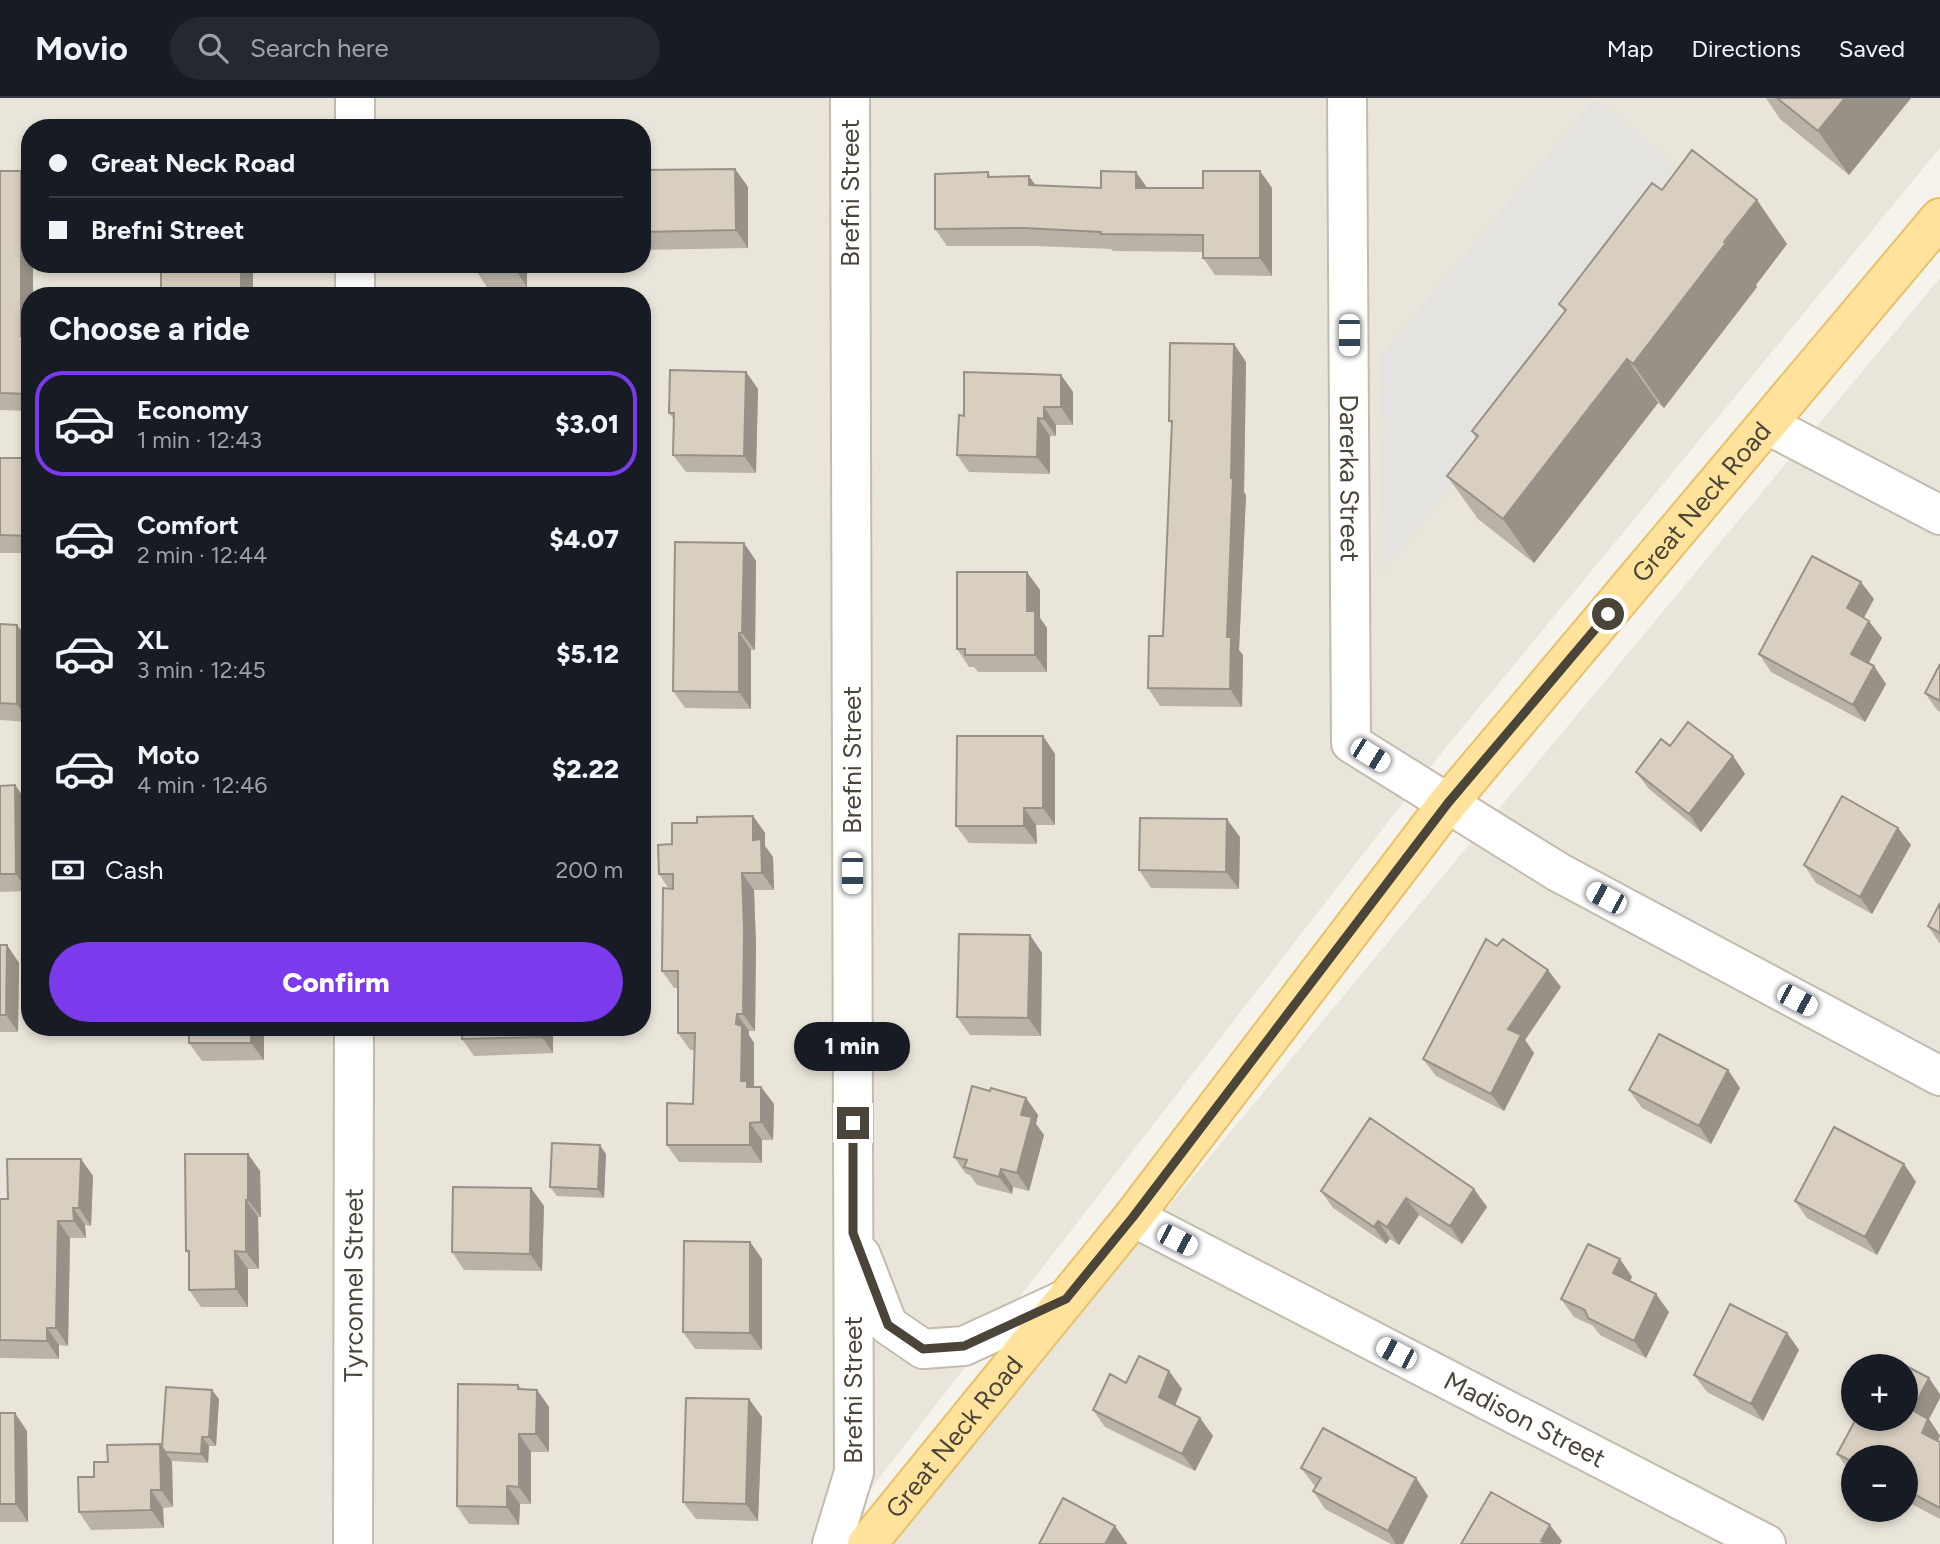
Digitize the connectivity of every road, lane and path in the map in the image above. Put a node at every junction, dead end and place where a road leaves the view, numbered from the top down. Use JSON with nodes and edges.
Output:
{"nodes":[{"id":1,"x":355,"y":98,"type":"edge"},
{"id":2,"x":850,"y":98,"type":"edge"},
{"id":3,"x":1347,"y":98,"type":"edge"},
{"id":4,"x":355,"y":119,"type":"edge"},
{"id":5,"x":1940,"y":218,"type":"edge"},
{"id":6,"x":1768,"y":425,"type":"junction"},
{"id":7,"x":1940,"y":515,"type":"edge"},
{"id":8,"x":1448,"y":803,"type":"junction"},
{"id":9,"x":354,"y":1036,"type":"edge"},
{"id":10,"x":1940,"y":1076,"type":"edge"},
{"id":11,"x":1133,"y":1217,"type":"junction"},
{"id":12,"x":853,"y":1233,"type":"junction"},
{"id":13,"x":1066,"y":1299,"type":"junction"},
{"id":14,"x":353,"y":1544,"type":"edge"},
{"id":15,"x":832,"y":1544,"type":"edge"},
{"id":16,"x":867,"y":1544,"type":"edge"},
{"id":17,"x":1766,"y":1544,"type":"edge"}],
"edges":[{"from":1,"to":4,"type":"street"},
{"from":2,"to":12,"type":"street","name":"Brefni Street"},
{"from":3,"to":8,"type":"street","name":"Darerka Street"},
{"from":5,"to":6,"type":"main road","name":"Great Neck Road"},
{"from":6,"to":7,"type":"street"},
{"from":6,"to":8,"type":"main road","name":"Great Neck Road"},
{"from":8,"to":10,"type":"street"},
{"from":8,"to":11,"type":"main road","name":"Great Neck Road"},
{"from":9,"to":14,"type":"street","name":"Tyrconnel Street"},
{"from":11,"to":13,"type":"main road","name":"Great Neck Road"},
{"from":11,"to":17,"type":"street","name":"Madison Street"},
{"from":12,"to":13,"type":"street"},
{"from":12,"to":15,"type":"street","name":"Brefni Street"},
{"from":13,"to":16,"type":"main road","name":"Great Neck Road"}]}
